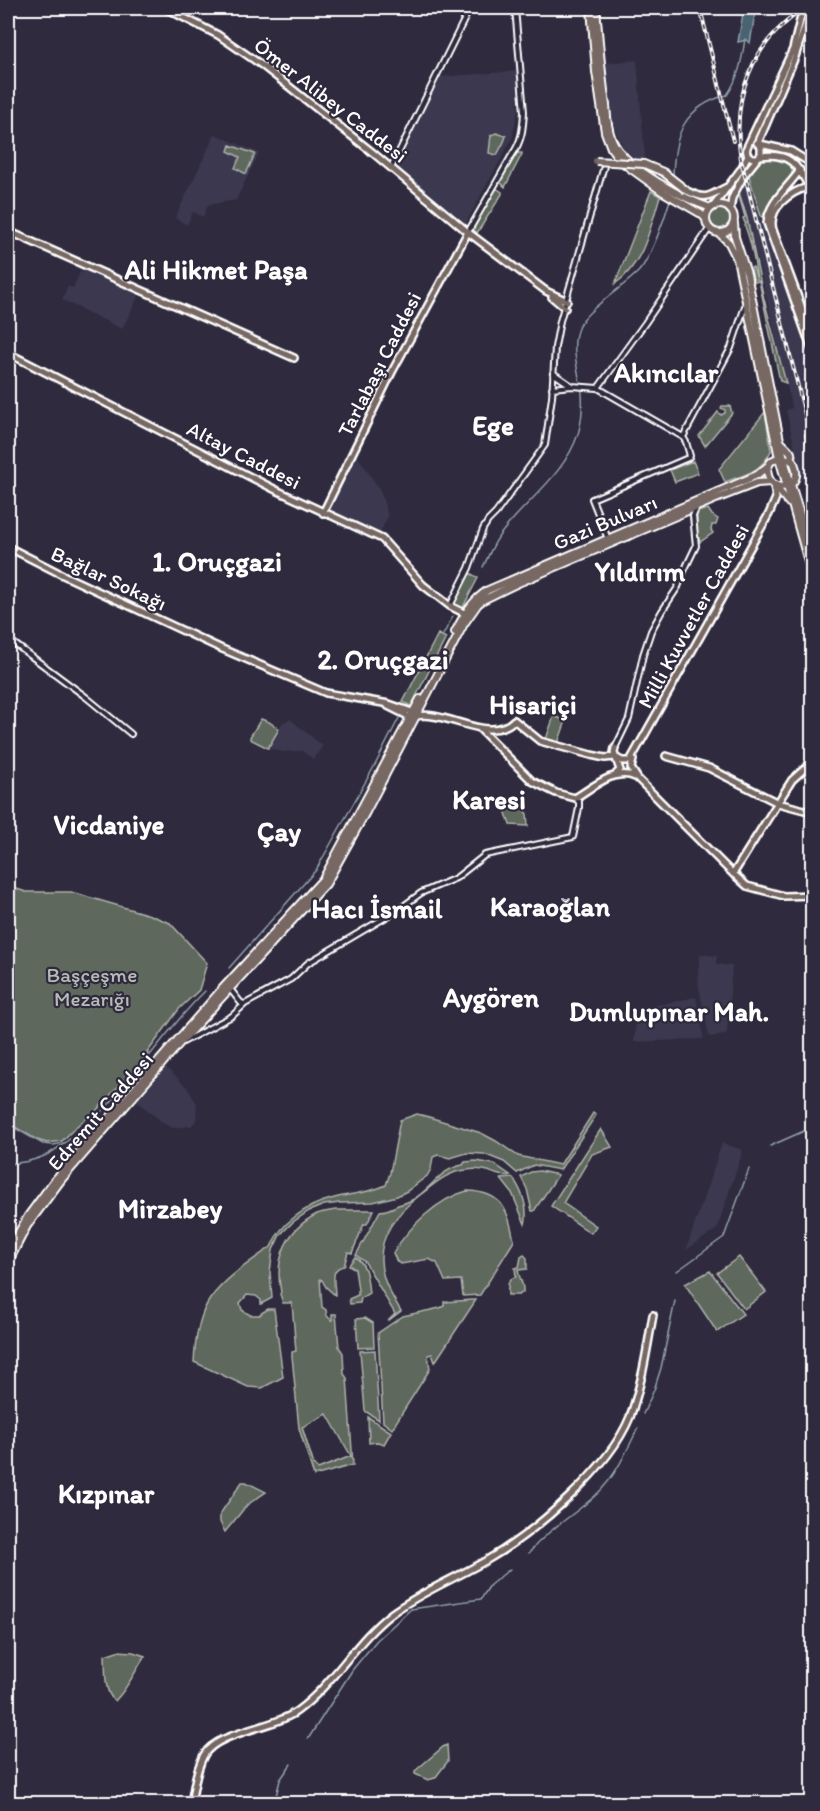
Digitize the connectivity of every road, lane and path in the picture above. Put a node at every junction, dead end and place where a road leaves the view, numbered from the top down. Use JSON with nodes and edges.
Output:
{"nodes":[{"id":1,"x":165,"y":8,"type":"edge"},
{"id":2,"x":177,"y":8,"type":"edge"},
{"id":3,"x":470,"y":8,"type":"edge"},
{"id":4,"x":515,"y":8,"type":"edge"},
{"id":5,"x":591,"y":8,"type":"edge"},
{"id":6,"x":596,"y":8,"type":"edge"},
{"id":7,"x":803,"y":8,"type":"edge"},
{"id":8,"x":811,"y":8,"type":"edge"},
{"id":9,"x":184,"y":17,"type":"junction"},
{"id":10,"x":759,"y":144,"type":"junction"},
{"id":11,"x":747,"y":147,"type":"junction"},
{"id":12,"x":748,"y":155,"type":"junction"},
{"id":13,"x":759,"y":157,"type":"junction"},
{"id":14,"x":803,"y":157,"type":"junction"},
{"id":15,"x":596,"y":161,"type":"dead end"},
{"id":16,"x":813,"y":164,"type":"edge"},
{"id":17,"x":604,"y":166,"type":"dead end"},
{"id":18,"x":391,"y":168,"type":"junction"},
{"id":19,"x":798,"y":168,"type":"junction"},
{"id":20,"x":811,"y":184,"type":"edge"},
{"id":21,"x":728,"y":186,"type":"junction"},
{"id":22,"x":663,"y":189,"type":"junction"},
{"id":23,"x":684,"y":195,"type":"junction"},
{"id":24,"x":712,"y":208,"type":"junction"},
{"id":25,"x":730,"y":210,"type":"junction"},
{"id":26,"x":706,"y":219,"type":"junction"},
{"id":27,"x":734,"y":223,"type":"junction"},
{"id":28,"x":710,"y":229,"type":"junction"},
{"id":29,"x":8,"y":231,"type":"edge"},
{"id":30,"x":468,"y":232,"type":"junction"},
{"id":31,"x":719,"y":233,"type":"junction"},
{"id":32,"x":746,"y":302,"type":"junction"},
{"id":33,"x":566,"y":305,"type":"junction"},
{"id":34,"x":813,"y":335,"type":"edge"},
{"id":35,"x":813,"y":350,"type":"edge"},
{"id":36,"x":8,"y":353,"type":"edge"},
{"id":37,"x":294,"y":358,"type":"dead end"},
{"id":38,"x":553,"y":373,"type":"junction"},
{"id":39,"x":572,"y":386,"type":"junction"},
{"id":40,"x":552,"y":388,"type":"junction"},
{"id":41,"x":598,"y":388,"type":"junction"},
{"id":42,"x":769,"y":415,"type":"junction"},
{"id":43,"x":682,"y":437,"type":"junction"},
{"id":44,"x":780,"y":441,"type":"junction"},
{"id":45,"x":782,"y":457,"type":"junction"},
{"id":46,"x":793,"y":462,"type":"junction"},
{"id":47,"x":767,"y":467,"type":"junction"},
{"id":48,"x":796,"y":476,"type":"junction"},
{"id":49,"x":772,"y":483,"type":"junction"},
{"id":50,"x":789,"y":483,"type":"junction"},
{"id":51,"x":795,"y":506,"type":"junction"},
{"id":52,"x":697,"y":507,"type":"junction"},
{"id":53,"x":323,"y":513,"type":"junction"},
{"id":54,"x":608,"y":539,"type":"junction"},
{"id":55,"x":8,"y":547,"type":"edge"},
{"id":56,"x":813,"y":553,"type":"edge"},
{"id":57,"x":813,"y":576,"type":"edge"},
{"id":58,"x":450,"y":606,"type":"junction"},
{"id":59,"x":467,"y":615,"type":"junction"},
{"id":60,"x":8,"y":639,"type":"edge"},
{"id":61,"x":414,"y":714,"type":"junction"},
{"id":62,"x":480,"y":729,"type":"junction"},
{"id":63,"x":131,"y":734,"type":"dead end"},
{"id":64,"x":644,"y":737,"type":"junction"},
{"id":65,"x":615,"y":748,"type":"joint"},
{"id":66,"x":666,"y":756,"type":"dead end"},
{"id":67,"x":615,"y":757,"type":"junction"},
{"id":68,"x":813,"y":762,"type":"edge"},
{"id":69,"x":616,"y":774,"type":"junction"},
{"id":70,"x":638,"y":779,"type":"junction"},
{"id":71,"x":575,"y":798,"type":"junction"},
{"id":72,"x":778,"y":803,"type":"junction"},
{"id":73,"x":813,"y":812,"type":"edge"},
{"id":74,"x":733,"y":874,"type":"junction"},
{"id":75,"x":813,"y":895,"type":"edge"},
{"id":76,"x":227,"y":982,"type":"junction"},
{"id":77,"x":245,"y":1004,"type":"junction"},
{"id":78,"x":180,"y":1044,"type":"junction"},
{"id":79,"x":8,"y":1251,"type":"edge"},
{"id":80,"x":8,"y":1263,"type":"edge"},
{"id":81,"x":653,"y":1315,"type":"dead end"},
{"id":82,"x":190,"y":1803,"type":"edge"}],
"edges":[{"from":1,"to":9,"type":"main road","name":"Ömer Alibey Caddesi"},
{"from":2,"to":9,"type":"main road"},
{"from":3,"to":18,"type":"street"},
{"from":4,"to":30,"type":"street"},
{"from":5,"to":22,"type":"highway"},
{"from":6,"to":22,"type":"highway"},
{"from":7,"to":11,"type":"main road"},
{"from":8,"to":10,"type":"main road"},
{"from":9,"to":18,"type":"main road","name":"Ömer Alibey Caddesi"},
{"from":10,"to":11,"type":"main road"},
{"from":10,"to":13,"type":"main road"},
{"from":10,"to":14,"type":"main road"},
{"from":11,"to":12,"type":"main road"},
{"from":12,"to":13,"type":"main road"},
{"from":12,"to":21,"type":"main road"},
{"from":13,"to":19,"type":"main road"},
{"from":13,"to":25,"type":"main road"},
{"from":14,"to":16,"type":"main road"},
{"from":14,"to":19,"type":"main road"},
{"from":15,"to":23,"type":"highway","bridge":true},
{"from":17,"to":33,"type":"street"},
{"from":18,"to":30,"type":"main road","name":"Ömer Alibey Caddesi"},
{"from":19,"to":20,"type":"main road"},
{"from":19,"to":35,"type":"main road"},
{"from":20,"to":34,"type":"main road"},
{"from":21,"to":23,"type":"main road"},
{"from":21,"to":24,"type":"main road"},
{"from":22,"to":23,"type":"highway"},
{"from":23,"to":24,"type":"highway"},
{"from":23,"to":26,"type":"highway"},
{"from":24,"to":25,"type":"highway"},
{"from":24,"to":26,"type":"highway"},
{"from":25,"to":27,"type":"highway"},
{"from":26,"to":28,"type":"highway"},
{"from":27,"to":31,"type":"highway"},
{"from":27,"to":44,"type":"highway"},
{"from":28,"to":31,"type":"highway"},
{"from":28,"to":41,"type":"street"},
{"from":29,"to":37,"type":"main road"},
{"from":30,"to":33,"type":"main road","name":"Ömer Alibey Caddesi"},
{"from":30,"to":53,"type":"main road","name":"Tarlabaşı Caddesi"},
{"from":31,"to":32,"type":"highway"},
{"from":32,"to":42,"type":"highway"},
{"from":32,"to":43,"type":"street"},
{"from":33,"to":38,"type":"street"},
{"from":36,"to":53,"type":"main road","name":"Altay Caddesi"},
{"from":38,"to":39,"type":"street"},
{"from":38,"to":40,"type":"street"},
{"from":39,"to":40,"type":"street"},
{"from":39,"to":41,"type":"street"},
{"from":40,"to":58,"type":"street"},
{"from":41,"to":43,"type":"street"},
{"from":42,"to":45,"type":"highway"},
{"from":42,"to":47,"type":"highway"},
{"from":43,"to":54,"type":"street"},
{"from":44,"to":45,"type":"highway"},
{"from":44,"to":46,"type":"highway"},
{"from":45,"to":46,"type":"highway"},
{"from":45,"to":47,"type":"highway","name":"Gazi Bulvarı"},
{"from":45,"to":50,"type":"highway"},
{"from":46,"to":48,"type":"highway"},
{"from":47,"to":49,"type":"highway"},
{"from":47,"to":54,"type":"highway","name":"Gazi Bulvarı"},
{"from":48,"to":50,"type":"highway"},
{"from":48,"to":51,"type":"highway"},
{"from":49,"to":50,"type":"highway"},
{"from":49,"to":51,"type":"highway"},
{"from":49,"to":52,"type":"highway","name":"Gazi Bulvarı"},
{"from":49,"to":64,"type":"main road","name":"Milli Kuvvetler Caddesi"},
{"from":50,"to":51,"type":"highway"},
{"from":51,"to":56,"type":"highway"},
{"from":51,"to":57,"type":"highway"},
{"from":52,"to":59,"type":"highway","name":"Gazi Bulvarı"},
{"from":52,"to":65,"type":"street"},
{"from":53,"to":58,"type":"main road","name":"Altay Caddesi"},
{"from":54,"to":59,"type":"highway","name":"Gazi Bulvarı"},
{"from":55,"to":61,"type":"main road","name":"Bağlar Sokağı"},
{"from":58,"to":59,"type":"main road","name":"Altay Caddesi"},
{"from":59,"to":61,"type":"highway"},
{"from":59,"to":61,"type":"highway"},
{"from":60,"to":63,"type":"street"},
{"from":61,"to":62,"type":"main road","name":"Bağlar Sokağı"},
{"from":61,"to":76,"type":"highway"},
{"from":61,"to":76,"type":"highway"},
{"from":62,"to":67,"type":"main road"},
{"from":62,"to":71,"type":"main road"},
{"from":64,"to":67,"type":"main road","name":"Milli Kuvvetler Caddesi"},
{"from":64,"to":70,"type":"main road"},
{"from":65,"to":67,"type":"main road"},
{"from":66,"to":72,"type":"main road"},
{"from":67,"to":69,"type":"main road"},
{"from":68,"to":72,"type":"main road"},
{"from":69,"to":70,"type":"main road"},
{"from":69,"to":71,"type":"main road"},
{"from":70,"to":74,"type":"main road"},
{"from":71,"to":77,"type":"street"},
{"from":72,"to":73,"type":"main road"},
{"from":72,"to":74,"type":"main road"},
{"from":74,"to":75,"type":"main road"},
{"from":76,"to":77,"type":"street"},
{"from":76,"to":78,"type":"highway","name":"Edremit Caddesi"},
{"from":76,"to":79,"type":"highway","name":"Edremit Caddesi"},
{"from":77,"to":78,"type":"street"},
{"from":78,"to":80,"type":"highway","name":"Edremit Caddesi"},
{"from":81,"to":82,"type":"main road"}]}
